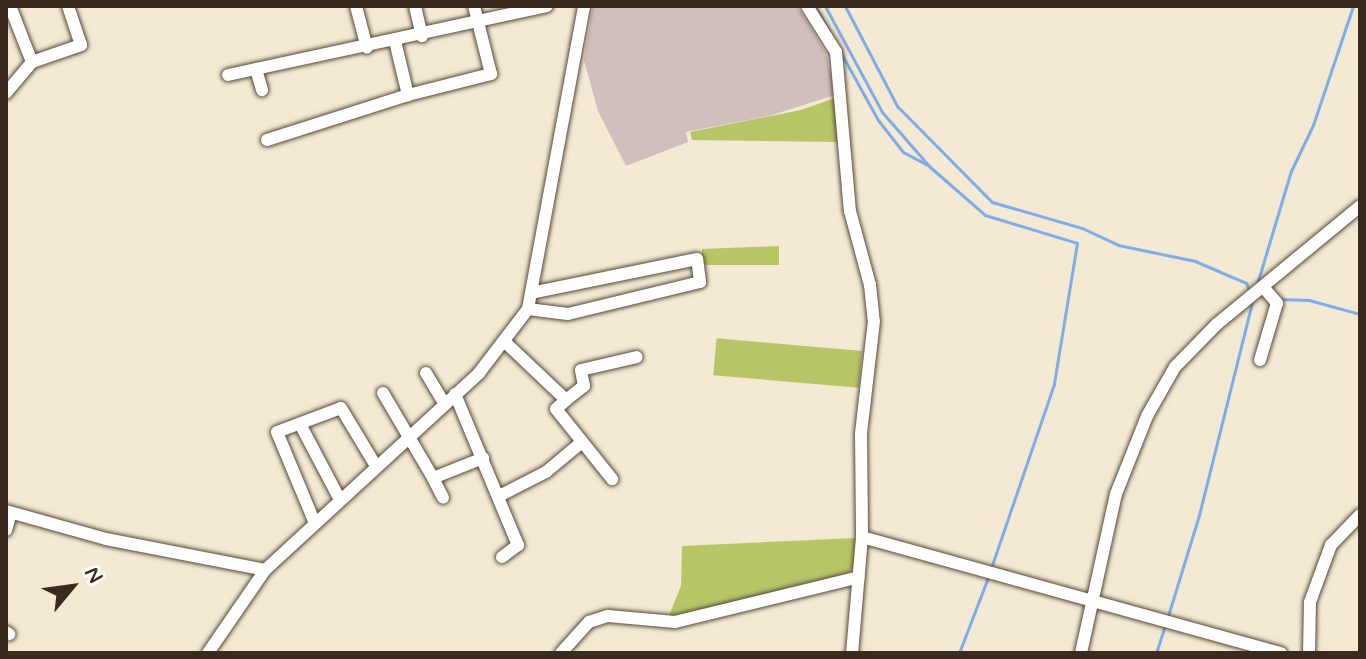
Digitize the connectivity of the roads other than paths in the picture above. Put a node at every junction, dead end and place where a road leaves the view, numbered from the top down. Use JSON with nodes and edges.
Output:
{"nodes":[{"id":1,"x":10,"y":6,"type":"edge"},
{"id":2,"x":68,"y":6,"type":"edge"},
{"id":3,"x":356,"y":6,"type":"edge"},
{"id":4,"x":415,"y":6,"type":"edge"},
{"id":5,"x":474,"y":6,"type":"edge"},
{"id":6,"x":547,"y":6,"type":"edge"},
{"id":7,"x":584,"y":6,"type":"edge"},
{"id":8,"x":807,"y":6,"type":"edge"},
{"id":9,"x":478,"y":20,"type":"junction"},
{"id":10,"x":422,"y":36,"type":"junction"},
{"id":11,"x":395,"y":41,"type":"junction"},
{"id":12,"x":367,"y":48,"type":"junction"},
{"id":13,"x":32,"y":62,"type":"junction"},
{"id":14,"x":256,"y":69,"type":"junction"},
{"id":15,"x":228,"y":75,"type":"dead end"},
{"id":16,"x":262,"y":90,"type":"dead end"},
{"id":17,"x":6,"y":93,"type":"edge"},
{"id":18,"x":408,"y":95,"type":"junction"},
{"id":19,"x":267,"y":140,"type":"dead end"},
{"id":20,"x":1360,"y":206,"type":"edge"},
{"id":21,"x":639,"y":271,"type":"junction"},
{"id":22,"x":1266,"y":292,"type":"junction"},
{"id":23,"x":531,"y":293,"type":"junction"},
{"id":24,"x":644,"y":296,"type":"junction"},
{"id":25,"x":528,"y":309,"type":"junction"},
{"id":26,"x":506,"y":343,"type":"junction"},
{"id":27,"x":637,"y":357,"type":"dead end"},
{"id":28,"x":1260,"y":360,"type":"dead end"},
{"id":29,"x":426,"y":373,"type":"dead end"},
{"id":30,"x":383,"y":393,"type":"dead end"},
{"id":31,"x":455,"y":394,"type":"junction"},
{"id":32,"x":566,"y":400,"type":"junction"},
{"id":33,"x":444,"y":403,"type":"junction"},
{"id":34,"x":300,"y":424,"type":"junction"},
{"id":35,"x":410,"y":435,"type":"junction"},
{"id":36,"x":582,"y":442,"type":"junction"},
{"id":37,"x":483,"y":458,"type":"junction"},
{"id":38,"x":376,"y":466,"type":"junction"},
{"id":39,"x":433,"y":478,"type":"junction"},
{"id":40,"x":612,"y":479,"type":"dead end"},
{"id":41,"x":501,"y":495,"type":"junction"},
{"id":42,"x":339,"y":498,"type":"junction"},
{"id":43,"x":443,"y":498,"type":"dead end"},
{"id":44,"x":9,"y":512,"type":"edge"},
{"id":45,"x":1360,"y":515,"type":"edge"},
{"id":46,"x":314,"y":521,"type":"junction"},
{"id":47,"x":6,"y":530,"type":"edge"},
{"id":48,"x":862,"y":537,"type":"junction"},
{"id":49,"x":502,"y":557,"type":"dead end"},
{"id":50,"x":265,"y":570,"type":"junction"},
{"id":51,"x":859,"y":577,"type":"junction"},
{"id":52,"x":1093,"y":600,"type":"junction"},
{"id":53,"x":208,"y":653,"type":"edge"},
{"id":54,"x":561,"y":653,"type":"edge"},
{"id":55,"x":852,"y":653,"type":"edge"},
{"id":56,"x":1081,"y":653,"type":"edge"},
{"id":57,"x":1281,"y":653,"type":"edge"},
{"id":58,"x":1309,"y":653,"type":"edge"}],
"edges":[{"from":1,"to":13,"type":"street"},
{"from":2,"to":13,"type":"street"},
{"from":3,"to":12,"type":"street"},
{"from":4,"to":10,"type":"street"},
{"from":5,"to":9,"type":"street"},
{"from":6,"to":9,"type":"street"},
{"from":7,"to":23,"type":"street"},
{"from":8,"to":48,"type":"street"},
{"from":9,"to":10,"type":"street"},
{"from":9,"to":18,"type":"street"},
{"from":10,"to":11,"type":"street"},
{"from":11,"to":12,"type":"street"},
{"from":11,"to":18,"type":"street"},
{"from":12,"to":14,"type":"street"},
{"from":13,"to":17,"type":"street"},
{"from":14,"to":15,"type":"street"},
{"from":14,"to":16,"type":"street"},
{"from":18,"to":19,"type":"street"},
{"from":20,"to":22,"type":"street"},
{"from":21,"to":23,"type":"street"},
{"from":21,"to":24,"type":"street"},
{"from":21,"to":24,"type":"street"},
{"from":22,"to":28,"type":"street"},
{"from":22,"to":52,"type":"street"},
{"from":23,"to":25,"type":"street"},
{"from":24,"to":25,"type":"street"},
{"from":25,"to":26,"type":"street"},
{"from":26,"to":31,"type":"street"},
{"from":26,"to":32,"type":"street"},
{"from":27,"to":32,"type":"street"},
{"from":29,"to":33,"type":"street"},
{"from":30,"to":35,"type":"street"},
{"from":31,"to":33,"type":"street"},
{"from":31,"to":37,"type":"street"},
{"from":32,"to":36,"type":"street"},
{"from":33,"to":35,"type":"street"},
{"from":34,"to":38,"type":"street"},
{"from":34,"to":42,"type":"street"},
{"from":34,"to":46,"type":"street"},
{"from":35,"to":38,"type":"street"},
{"from":35,"to":39,"type":"street"},
{"from":36,"to":40,"type":"street"},
{"from":36,"to":41,"type":"street"},
{"from":37,"to":39,"type":"street"},
{"from":37,"to":41,"type":"street"},
{"from":38,"to":42,"type":"street"},
{"from":39,"to":43,"type":"street"},
{"from":41,"to":49,"type":"street"},
{"from":42,"to":46,"type":"street"},
{"from":44,"to":47,"type":"street"},
{"from":44,"to":50,"type":"street"},
{"from":45,"to":58,"type":"street"},
{"from":46,"to":50,"type":"street"},
{"from":48,"to":51,"type":"street"},
{"from":48,"to":52,"type":"street"},
{"from":50,"to":53,"type":"street"},
{"from":51,"to":54,"type":"street"},
{"from":51,"to":55,"type":"street"},
{"from":52,"to":56,"type":"street"},
{"from":52,"to":57,"type":"street"}]}
